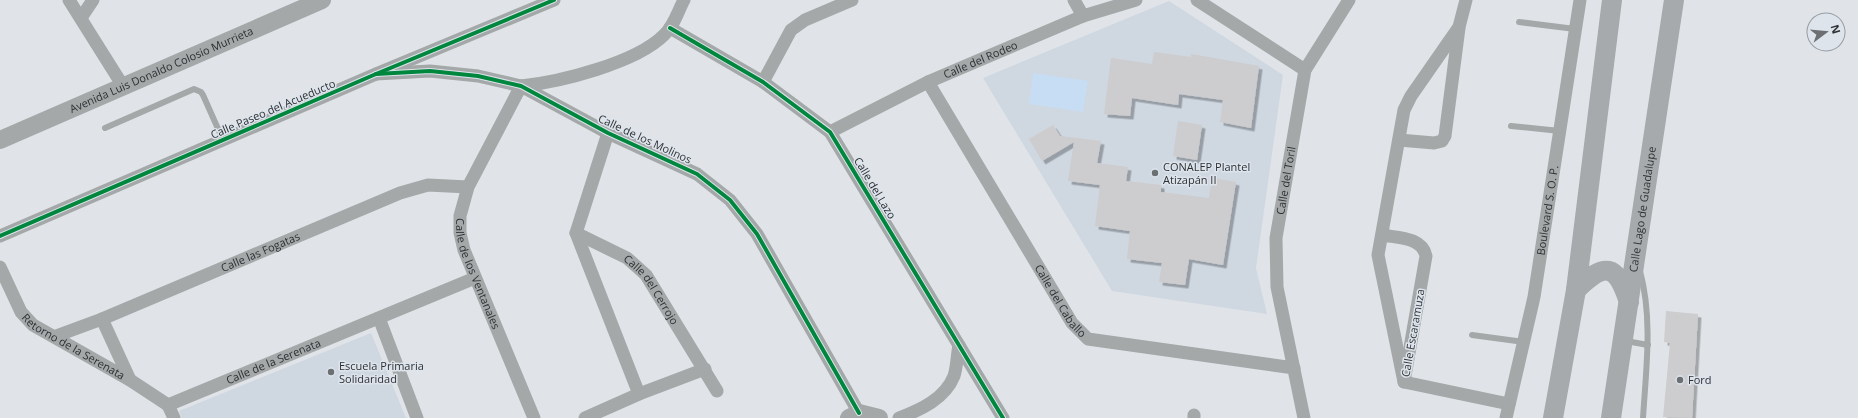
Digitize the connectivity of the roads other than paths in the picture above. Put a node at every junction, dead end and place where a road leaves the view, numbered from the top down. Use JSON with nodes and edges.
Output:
{"nodes":[{"id":1,"x":69,"y":0,"type":"edge"},
{"id":2,"x":93,"y":0,"type":"edge"},
{"id":3,"x":322,"y":0,"type":"edge"},
{"id":4,"x":554,"y":0,"type":"edge"},
{"id":5,"x":684,"y":0,"type":"edge"},
{"id":6,"x":852,"y":0,"type":"edge"},
{"id":7,"x":1074,"y":0,"type":"edge"},
{"id":8,"x":1136,"y":0,"type":"edge"},
{"id":9,"x":1197,"y":0,"type":"edge"},
{"id":10,"x":1349,"y":0,"type":"edge"},
{"id":11,"x":1466,"y":0,"type":"edge"},
{"id":12,"x":1580,"y":0,"type":"edge"},
{"id":13,"x":1612,"y":0,"type":"edge"},
{"id":14,"x":1674,"y":0,"type":"edge"},
{"id":15,"x":1083,"y":16,"type":"junction"},
{"id":16,"x":81,"y":18,"type":"junction"},
{"id":17,"x":1519,"y":22,"type":"dead end"},
{"id":18,"x":1459,"y":26,"type":"junction"},
{"id":19,"x":670,"y":28,"type":"junction"},
{"id":20,"x":1576,"y":29,"type":"junction"},
{"id":21,"x":415,"y":58,"type":"junction"},
{"id":22,"x":1305,"y":70,"type":"junction"},
{"id":23,"x":416,"y":72,"type":"junction"},
{"id":24,"x":376,"y":74,"type":"junction"},
{"id":25,"x":763,"y":82,"type":"junction"},
{"id":26,"x":928,"y":82,"type":"junction"},
{"id":27,"x":123,"y":86,"type":"junction"},
{"id":28,"x":521,"y":86,"type":"junction"},
{"id":29,"x":1511,"y":126,"type":"dead end"},
{"id":30,"x":105,"y":128,"type":"dead end"},
{"id":31,"x":1560,"y":131,"type":"junction"},
{"id":32,"x":608,"y":132,"type":"junction"},
{"id":33,"x":830,"y":132,"type":"junction"},
{"id":34,"x":0,"y":140,"type":"edge"},
{"id":35,"x":223,"y":140,"type":"junction"},
{"id":36,"x":1400,"y":140,"type":"junction"},
{"id":37,"x":468,"y":187,"type":"junction"},
{"id":38,"x":576,"y":233,"type":"junction"},
{"id":39,"x":1382,"y":235,"type":"junction"},
{"id":40,"x":0,"y":236,"type":"edge"},
{"id":41,"x":1636,"y":255,"type":"junction"},
{"id":42,"x":0,"y":267,"type":"edge"},
{"id":43,"x":475,"y":278,"type":"junction"},
{"id":44,"x":1576,"y":290,"type":"junction"},
{"id":45,"x":1629,"y":304,"type":"junction"},
{"id":46,"x":379,"y":318,"type":"junction"},
{"id":47,"x":102,"y":319,"type":"junction"},
{"id":48,"x":1472,"y":335,"type":"dead end"},
{"id":49,"x":56,"y":336,"type":"junction"},
{"id":50,"x":1623,"y":340,"type":"junction"},
{"id":51,"x":1524,"y":342,"type":"junction"},
{"id":52,"x":959,"y":345,"type":"junction"},
{"id":53,"x":1648,"y":345,"type":"junction"},
{"id":54,"x":1294,"y":368,"type":"junction"},
{"id":55,"x":705,"y":369,"type":"junction"},
{"id":56,"x":130,"y":380,"type":"junction"},
{"id":57,"x":1404,"y":382,"type":"junction"},
{"id":58,"x":717,"y":391,"type":"dead end"},
{"id":59,"x":640,"y":394,"type":"junction"},
{"id":60,"x":1510,"y":404,"type":"junction"},
{"id":61,"x":168,"y":405,"type":"junction"},
{"id":62,"x":854,"y":415,"type":"edge"},
{"id":63,"x":174,"y":418,"type":"edge"},
{"id":64,"x":417,"y":418,"type":"edge"},
{"id":65,"x":534,"y":418,"type":"edge"},
{"id":66,"x":585,"y":418,"type":"edge"},
{"id":67,"x":879,"y":418,"type":"edge"},
{"id":68,"x":899,"y":418,"type":"edge"},
{"id":69,"x":1003,"y":418,"type":"edge"},
{"id":70,"x":1304,"y":418,"type":"edge"},
{"id":71,"x":1506,"y":418,"type":"edge"},
{"id":72,"x":1553,"y":418,"type":"edge"},
{"id":73,"x":1611,"y":418,"type":"edge"},
{"id":74,"x":1643,"y":418,"type":"edge"}],
"edges":[{"from":1,"to":16,"type":"street"},
{"from":2,"to":16,"type":"street"},
{"from":3,"to":27,"type":"street","name":"Avenida Luis Donaldo Colosio Murrieta"},
{"from":4,"to":21,"type":"street","name":"Calle Paseo del Acueducto"},
{"from":5,"to":19,"type":"street","name":"Calle de los Molinos"},
{"from":6,"to":25,"type":"street"},
{"from":7,"to":15,"type":"street"},
{"from":8,"to":15,"type":"street","name":"Calle del Rodeo"},
{"from":9,"to":22,"type":"street"},
{"from":10,"to":22,"type":"street"},
{"from":11,"to":18,"type":"street"},
{"from":12,"to":20,"type":"street","name":"Boulevard S. O. P."},
{"from":13,"to":44,"type":"main road"},
{"from":14,"to":41,"type":"main road","name":"Calle Lago de Guadalupe"},
{"from":15,"to":26,"type":"street","name":"Calle del Rodeo"},
{"from":16,"to":27,"type":"street"},
{"from":17,"to":20,"type":"lane"},
{"from":18,"to":36,"type":"street"},
{"from":18,"to":36,"type":"street"},
{"from":19,"to":25,"type":"street","name":"Calle del Lazo"},
{"from":19,"to":28,"type":"street","name":"Calle de los Molinos"},
{"from":20,"to":31,"type":"street","name":"Boulevard S. O. P."},
{"from":21,"to":23,"type":"street"},
{"from":21,"to":24,"type":"street","name":"Calle Paseo del Acueducto"},
{"from":22,"to":54,"type":"street","name":"Calle del Toril"},
{"from":23,"to":24,"type":"street","name":"Calle de los Molinos"},
{"from":23,"to":28,"type":"street","name":"Calle de los Molinos"},
{"from":24,"to":35,"type":"street","name":"Calle Paseo del Acueducto"},
{"from":25,"to":33,"type":"street","name":"Calle del Lazo"},
{"from":26,"to":33,"type":"street","name":"Calle del Rodeo"},
{"from":26,"to":54,"type":"street","name":"Calle del Caballo"},
{"from":27,"to":34,"type":"street","name":"Avenida Luis Donaldo Colosio Murrieta"},
{"from":28,"to":32,"type":"street","name":"Calle de los Molinos"},
{"from":28,"to":37,"type":"street","name":"Calle de los Ventanales"},
{"from":29,"to":31,"type":"lane"},
{"from":30,"to":35,"type":"lane"},
{"from":31,"to":51,"type":"street","name":"Boulevard S. O. P."},
{"from":32,"to":38,"type":"street"},
{"from":32,"to":62,"type":"street","name":"Calle de los Molinos"},
{"from":33,"to":52,"type":"street","name":"Calle del Lazo"},
{"from":35,"to":40,"type":"street","name":"Calle Paseo del Acueducto"},
{"from":36,"to":39,"type":"street"},
{"from":37,"to":43,"type":"street","name":"Calle de los Ventanales"},
{"from":37,"to":47,"type":"street","name":"Calle las Fogatas"},
{"from":38,"to":55,"type":"street","name":"Calle del Cerrojo"},
{"from":38,"to":59,"type":"street"},
{"from":39,"to":57,"type":"street"},
{"from":39,"to":57,"type":"street","name":"Calle Escaramuza"},
{"from":41,"to":45,"type":"main road","name":"Calle Lago de Guadalupe"},
{"from":41,"to":53,"type":"lane"},
{"from":42,"to":49,"type":"street","name":"Retorno de la Serenata"},
{"from":43,"to":46,"type":"street","name":"Calle de la Serenata"},
{"from":43,"to":65,"type":"street","name":"Calle de los Ventanales"},
{"from":44,"to":45,"type":"main road"},
{"from":44,"to":72,"type":"main road"},
{"from":45,"to":50,"type":"main road","name":"Calle Lago de Guadalupe"},
{"from":46,"to":61,"type":"street","name":"Calle de la Serenata"},
{"from":46,"to":64,"type":"street"},
{"from":47,"to":49,"type":"street","name":"Calle las Fogatas"},
{"from":47,"to":56,"type":"street"},
{"from":48,"to":51,"type":"lane"},
{"from":49,"to":56,"type":"street","name":"Retorno de la Serenata"},
{"from":50,"to":53,"type":"lane"},
{"from":50,"to":73,"type":"main road","name":"Calle Lago de Guadalupe"},
{"from":51,"to":60,"type":"street","name":"Boulevard S. O. P."},
{"from":52,"to":68,"type":"street"},
{"from":52,"to":69,"type":"street","name":"Calle del Lazo"},
{"from":53,"to":74,"type":"lane"},
{"from":54,"to":70,"type":"street","name":"Calle del Toril"},
{"from":55,"to":58,"type":"street","name":"Calle del Cerrojo"},
{"from":55,"to":59,"type":"street"},
{"from":56,"to":61,"type":"street","name":"Retorno de la Serenata"},
{"from":57,"to":60,"type":"street","name":"Calle Escaramuza"},
{"from":59,"to":66,"type":"street"},
{"from":60,"to":71,"type":"street","name":"Boulevard S. O. P."},
{"from":61,"to":63,"type":"street"},
{"from":62,"to":67,"type":"street"}]}
